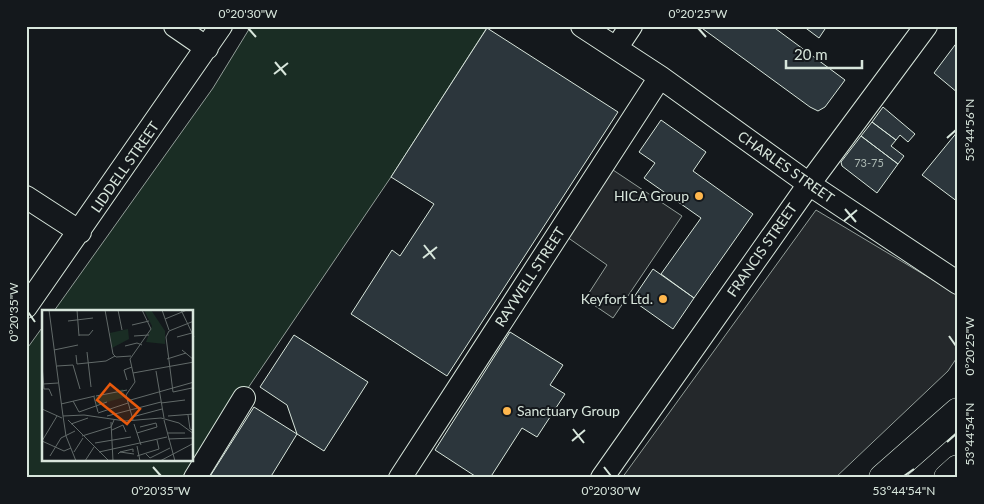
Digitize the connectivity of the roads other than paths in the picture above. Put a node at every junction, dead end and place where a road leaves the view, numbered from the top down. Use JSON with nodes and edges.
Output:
{"nodes":[{"id":1,"x":176,"y":26,"type":"edge"},
{"id":2,"x":221,"y":26,"type":"edge"},
{"id":3,"x":582,"y":26,"type":"edge"},
{"id":4,"x":631,"y":26,"type":"edge"},
{"id":5,"x":926,"y":26,"type":"edge"},
{"id":6,"x":617,"y":47,"type":"junction"},
{"id":7,"x":207,"y":48,"type":"junction"},
{"id":8,"x":660,"y":77,"type":"junction"},
{"id":9,"x":809,"y":184,"type":"junction"},
{"id":10,"x":26,"y":196,"type":"edge"},
{"id":11,"x":80,"y":232,"type":"junction"},
{"id":12,"x":958,"y":283,"type":"edge"},
{"id":13,"x":26,"y":307,"type":"edge"},
{"id":14,"x":244,"y":398,"type":"dead end"},
{"id":15,"x":958,"y":412,"type":"edge"},
{"id":16,"x":958,"y":469,"type":"edge"},
{"id":17,"x":195,"y":478,"type":"edge"},
{"id":18,"x":400,"y":478,"type":"edge"},
{"id":19,"x":602,"y":478,"type":"edge"},
{"id":20,"x":883,"y":478,"type":"edge"},
{"id":21,"x":948,"y":478,"type":"edge"}],
"edges":[{"from":1,"to":7,"type":"street"},
{"from":2,"to":7,"type":"street","name":"LIDDELL STREET"},
{"from":3,"to":6,"type":"street","name":"CHARLES STREET"},
{"from":4,"to":6,"type":"street"},
{"from":5,"to":9,"type":"street","name":"FRANCIS STREET"},
{"from":6,"to":8,"type":"street","name":"CHARLES STREET"},
{"from":7,"to":11,"type":"street","name":"LIDDELL STREET"},
{"from":8,"to":9,"type":"street","name":"CHARLES STREET"},
{"from":8,"to":18,"type":"street","name":"RAYWELL STREET"},
{"from":9,"to":12,"type":"street","name":"CHARLES STREET"},
{"from":9,"to":19,"type":"street","name":"FRANCIS STREET"},
{"from":10,"to":11,"type":"street"},
{"from":11,"to":13,"type":"street","name":"LIDDELL STREET"},
{"from":14,"to":17,"type":"street"},
{"from":15,"to":20,"type":"highway"},
{"from":16,"to":21,"type":"highway"}]}
